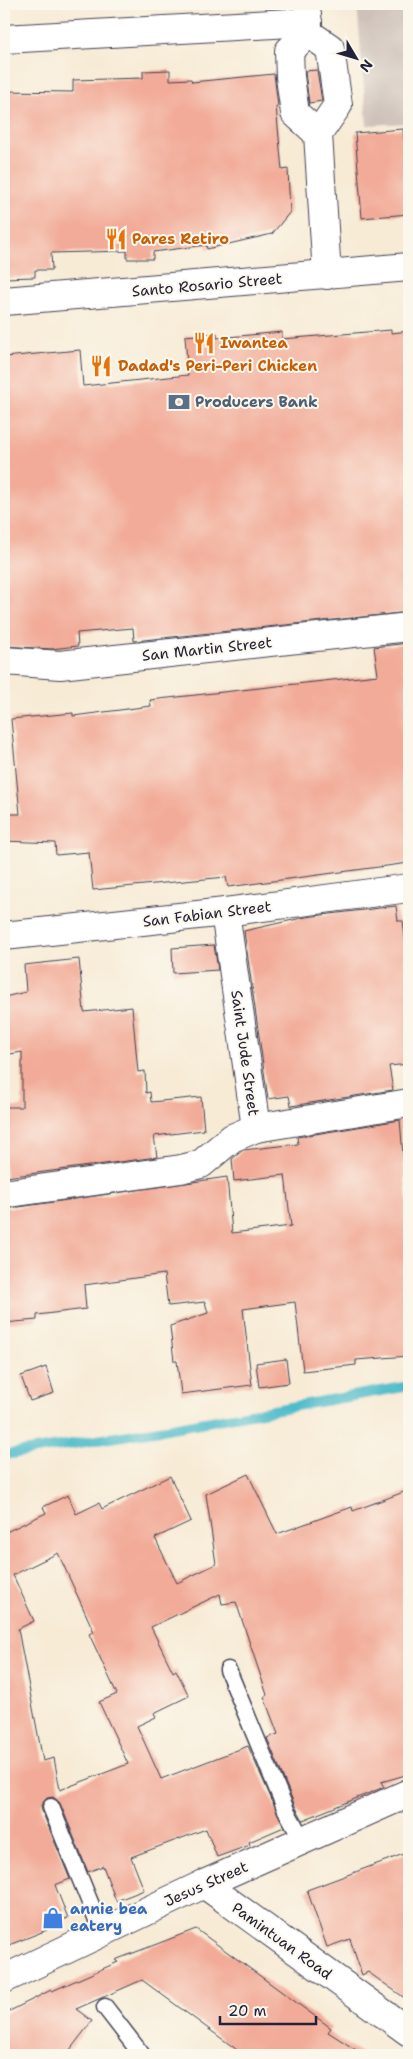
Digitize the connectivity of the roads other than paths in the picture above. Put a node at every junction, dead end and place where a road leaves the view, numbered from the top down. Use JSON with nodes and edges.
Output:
{"nodes":[{"id":1,"x":307,"y":19,"type":"edge"},
{"id":2,"x":4,"y":39,"type":"edge"},
{"id":3,"x":318,"y":134,"type":"junction"},
{"id":4,"x":409,"y":267,"type":"edge"},
{"id":5,"x":327,"y":275,"type":"junction"},
{"id":6,"x":4,"y":301,"type":"edge"},
{"id":7,"x":409,"y":627,"type":"edge"},
{"id":8,"x":4,"y":661,"type":"edge"},
{"id":9,"x":409,"y":888,"type":"edge"},
{"id":10,"x":225,"y":912,"type":"junction"},
{"id":11,"x":4,"y":936,"type":"edge"},
{"id":12,"x":409,"y":1103,"type":"edge"},
{"id":13,"x":256,"y":1128,"type":"junction"},
{"id":14,"x":4,"y":1192,"type":"edge"},
{"id":15,"x":228,"y":1670,"type":"dead end"},
{"id":16,"x":409,"y":1793,"type":"edge"},
{"id":17,"x":51,"y":1806,"type":"dead end"},
{"id":18,"x":303,"y":1841,"type":"junction"},
{"id":19,"x":204,"y":1884,"type":"junction"},
{"id":20,"x":102,"y":1932,"type":"junction"},
{"id":21,"x":4,"y":1979,"type":"edge"},
{"id":22,"x":105,"y":2007,"type":"dead end"},
{"id":23,"x":409,"y":2032,"type":"edge"},
{"id":24,"x":142,"y":2055,"type":"edge"}],
"edges":[{"from":1,"to":2,"type":"street"},
{"from":1,"to":3,"type":"street"},
{"from":1,"to":3,"type":"street"},
{"from":3,"to":5,"type":"street"},
{"from":4,"to":5,"type":"street","name":"Santo Rosario Street"},
{"from":5,"to":6,"type":"street","name":"Santo Rosario Street"},
{"from":7,"to":8,"type":"street","name":"San Martin Street"},
{"from":9,"to":10,"type":"street","name":"San Fabian Street"},
{"from":10,"to":11,"type":"street","name":"San Fabian Street"},
{"from":10,"to":13,"type":"street","name":"Saint Jude Street"},
{"from":12,"to":13,"type":"street","name":"Saint Jude Street"},
{"from":13,"to":14,"type":"street"},
{"from":15,"to":18,"type":"lane"},
{"from":16,"to":18,"type":"street","name":"Jesus Street"},
{"from":17,"to":20,"type":"lane"},
{"from":18,"to":19,"type":"street","name":"Jesus Street"},
{"from":19,"to":20,"type":"street","name":"Jesus Street"},
{"from":19,"to":23,"type":"street","name":"Pamintuan Road"},
{"from":20,"to":21,"type":"street","name":"Jesus Street"},
{"from":22,"to":24,"type":"lane"}]}
